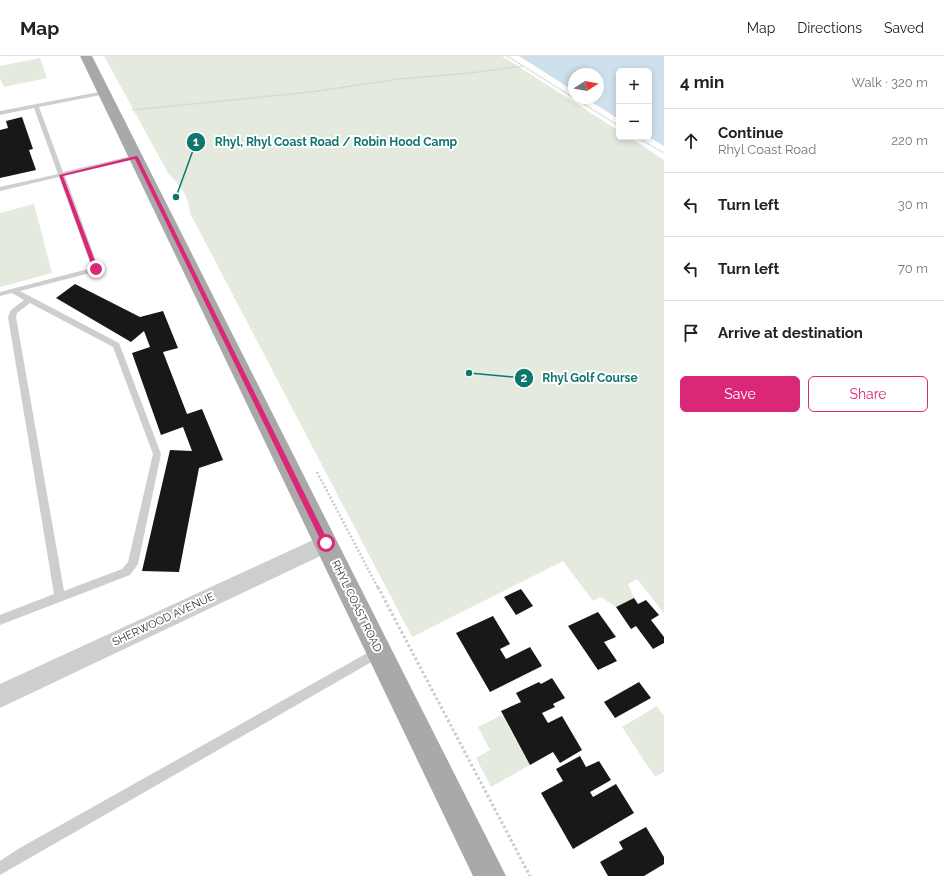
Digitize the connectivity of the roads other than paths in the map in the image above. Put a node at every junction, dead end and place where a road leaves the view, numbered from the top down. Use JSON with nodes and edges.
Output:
{"nodes":[{"id":1,"x":86,"y":56,"type":"edge"},
{"id":2,"x":104,"y":93,"type":"junction"},
{"id":3,"x":36,"y":106,"type":"junction"},
{"id":4,"x":0,"y":114,"type":"edge"},
{"id":5,"x":136,"y":157,"type":"junction"},
{"id":6,"x":61,"y":175,"type":"junction"},
{"id":7,"x":0,"y":189,"type":"edge"},
{"id":8,"x":14,"y":291,"type":"junction"},
{"id":9,"x":0,"y":294,"type":"edge"},
{"id":10,"x":30,"y":299,"type":"junction"},
{"id":11,"x":326,"y":543,"type":"junction"},
{"id":12,"x":60,"y":597,"type":"junction"},
{"id":13,"x":0,"y":616,"type":"edge"},
{"id":14,"x":379,"y":652,"type":"junction"},
{"id":15,"x":0,"y":696,"type":"edge"},
{"id":16,"x":0,"y":868,"type":"edge"},
{"id":17,"x":490,"y":876,"type":"edge"}],
"edges":[{"from":1,"to":2,"type":"main road","name":"RHYL COAST ROAD"},
{"from":2,"to":3,"type":"lane"},
{"from":2,"to":5,"type":"main road","name":"RHYL COAST ROAD"},
{"from":3,"to":4,"type":"lane"},
{"from":3,"to":6,"type":"lane"},
{"from":5,"to":6,"type":"lane"},
{"from":5,"to":11,"type":"main road","name":"RHYL COAST ROAD"},
{"from":6,"to":7,"type":"lane"},
{"from":6,"to":8,"type":"lane"},
{"from":8,"to":9,"type":"lane"},
{"from":8,"to":10,"type":"lane"},
{"from":10,"to":12,"type":"lane"},
{"from":10,"to":12,"type":"lane"},
{"from":11,"to":14,"type":"main road","name":"RHYL COAST ROAD"},
{"from":11,"to":15,"type":"street","name":"SHERWOOD AVENUE"},
{"from":12,"to":13,"type":"lane"},
{"from":14,"to":16,"type":"lane"},
{"from":14,"to":17,"type":"main road","name":"RHYL COAST ROAD"}]}
